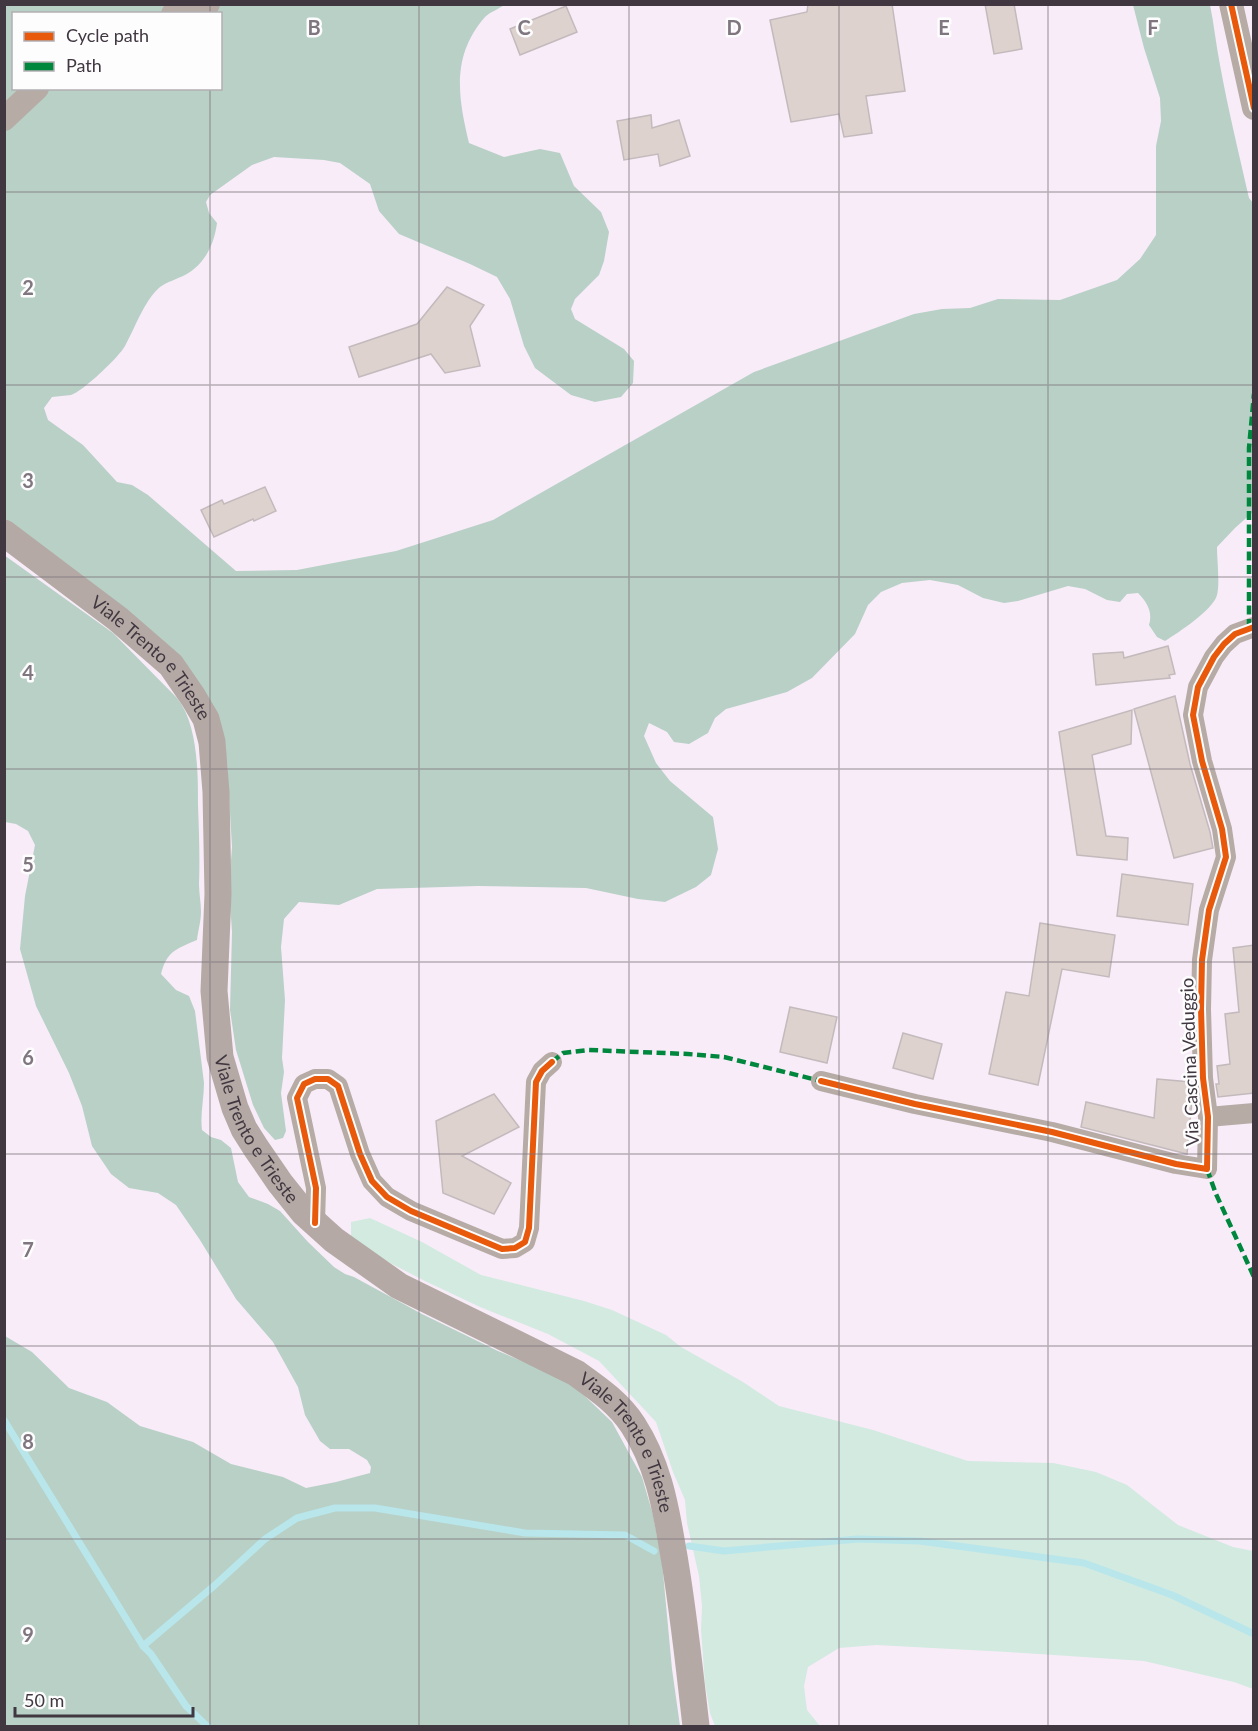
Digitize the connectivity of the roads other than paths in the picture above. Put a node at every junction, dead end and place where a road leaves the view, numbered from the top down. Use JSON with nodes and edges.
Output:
{"nodes":[{"id":1,"x":208,"y":4,"type":"edge"},
{"id":2,"x":1231,"y":4,"type":"edge"},
{"id":3,"x":180,"y":12,"type":"edge"},
{"id":4,"x":35,"y":90,"type":"edge"},
{"id":5,"x":1254,"y":108,"type":"edge"},
{"id":6,"x":4,"y":119,"type":"edge"},
{"id":7,"x":4,"y":533,"type":"edge"},
{"id":8,"x":1254,"y":627,"type":"edge"},
{"id":9,"x":552,"y":1062,"type":"dead end"},
{"id":10,"x":821,"y":1081,"type":"dead end"},
{"id":11,"x":1254,"y":1113,"type":"edge"},
{"id":12,"x":1208,"y":1117,"type":"junction"},
{"id":13,"x":315,"y":1223,"type":"junction"},
{"id":14,"x":696,"y":1726,"type":"edge"}],
"edges":[{"from":1,"to":3,"type":"street"},
{"from":2,"to":5,"type":"street"},
{"from":4,"to":6,"type":"street"},
{"from":7,"to":13,"type":"main road","name":"Viale Trento e Trieste"},
{"from":8,"to":12,"type":"street","name":"Via Cascina Veduggio"},
{"from":9,"to":13,"type":"street"},
{"from":10,"to":12,"type":"street","name":"Via Cascina Veduggio"},
{"from":11,"to":12,"type":"street"},
{"from":13,"to":14,"type":"main road","name":"Viale Trento e Trieste"}]}
